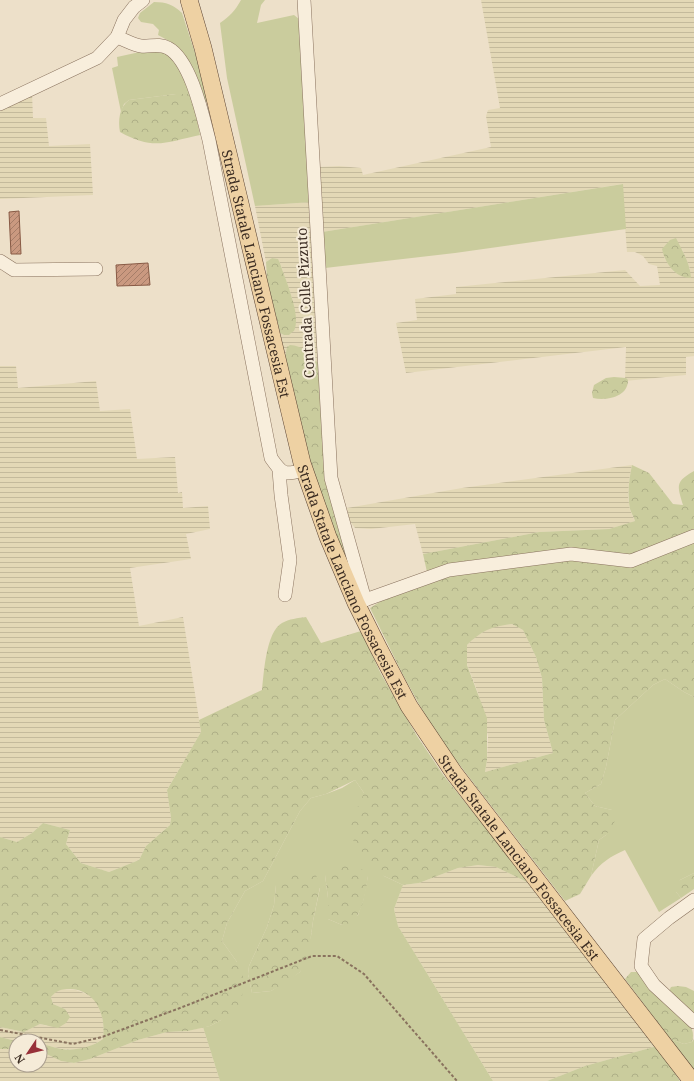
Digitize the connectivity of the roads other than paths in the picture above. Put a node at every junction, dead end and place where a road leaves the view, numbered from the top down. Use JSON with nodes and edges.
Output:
{"nodes":[{"id":1,"x":143,"y":0,"type":"edge"},
{"id":2,"x":189,"y":0,"type":"edge"},
{"id":3,"x":304,"y":0,"type":"edge"},
{"id":4,"x":117,"y":37,"type":"junction"},
{"id":5,"x":0,"y":104,"type":"edge"},
{"id":6,"x":0,"y":261,"type":"edge"},
{"id":7,"x":96,"y":269,"type":"dead end"},
{"id":8,"x":279,"y":470,"type":"junction"},
{"id":9,"x":304,"y":470,"type":"junction"},
{"id":10,"x":694,"y":536,"type":"edge"},
{"id":11,"x":285,"y":595,"type":"dead end"},
{"id":12,"x":361,"y":601,"type":"junction"},
{"id":13,"x":694,"y":900,"type":"edge"},
{"id":14,"x":694,"y":1022,"type":"edge"},
{"id":15,"x":692,"y":1081,"type":"edge"}],
"edges":[{"from":1,"to":4,"type":"street"},
{"from":2,"to":9,"type":"main road","name":"Strada Statale Lanciano Fossacesia Est"},
{"from":3,"to":12,"type":"street","name":"Contrada Colle Pizzuto"},
{"from":4,"to":5,"type":"street"},
{"from":4,"to":8,"type":"street"},
{"from":6,"to":7,"type":"street"},
{"from":8,"to":9,"type":"street"},
{"from":8,"to":11,"type":"street"},
{"from":9,"to":12,"type":"main road","name":"Strada Statale Lanciano Fossacesia Est"},
{"from":10,"to":12,"type":"street"},
{"from":12,"to":15,"type":"main road","name":"Strada Statale Lanciano Fossacesia Est"},
{"from":13,"to":14,"type":"street"}]}
